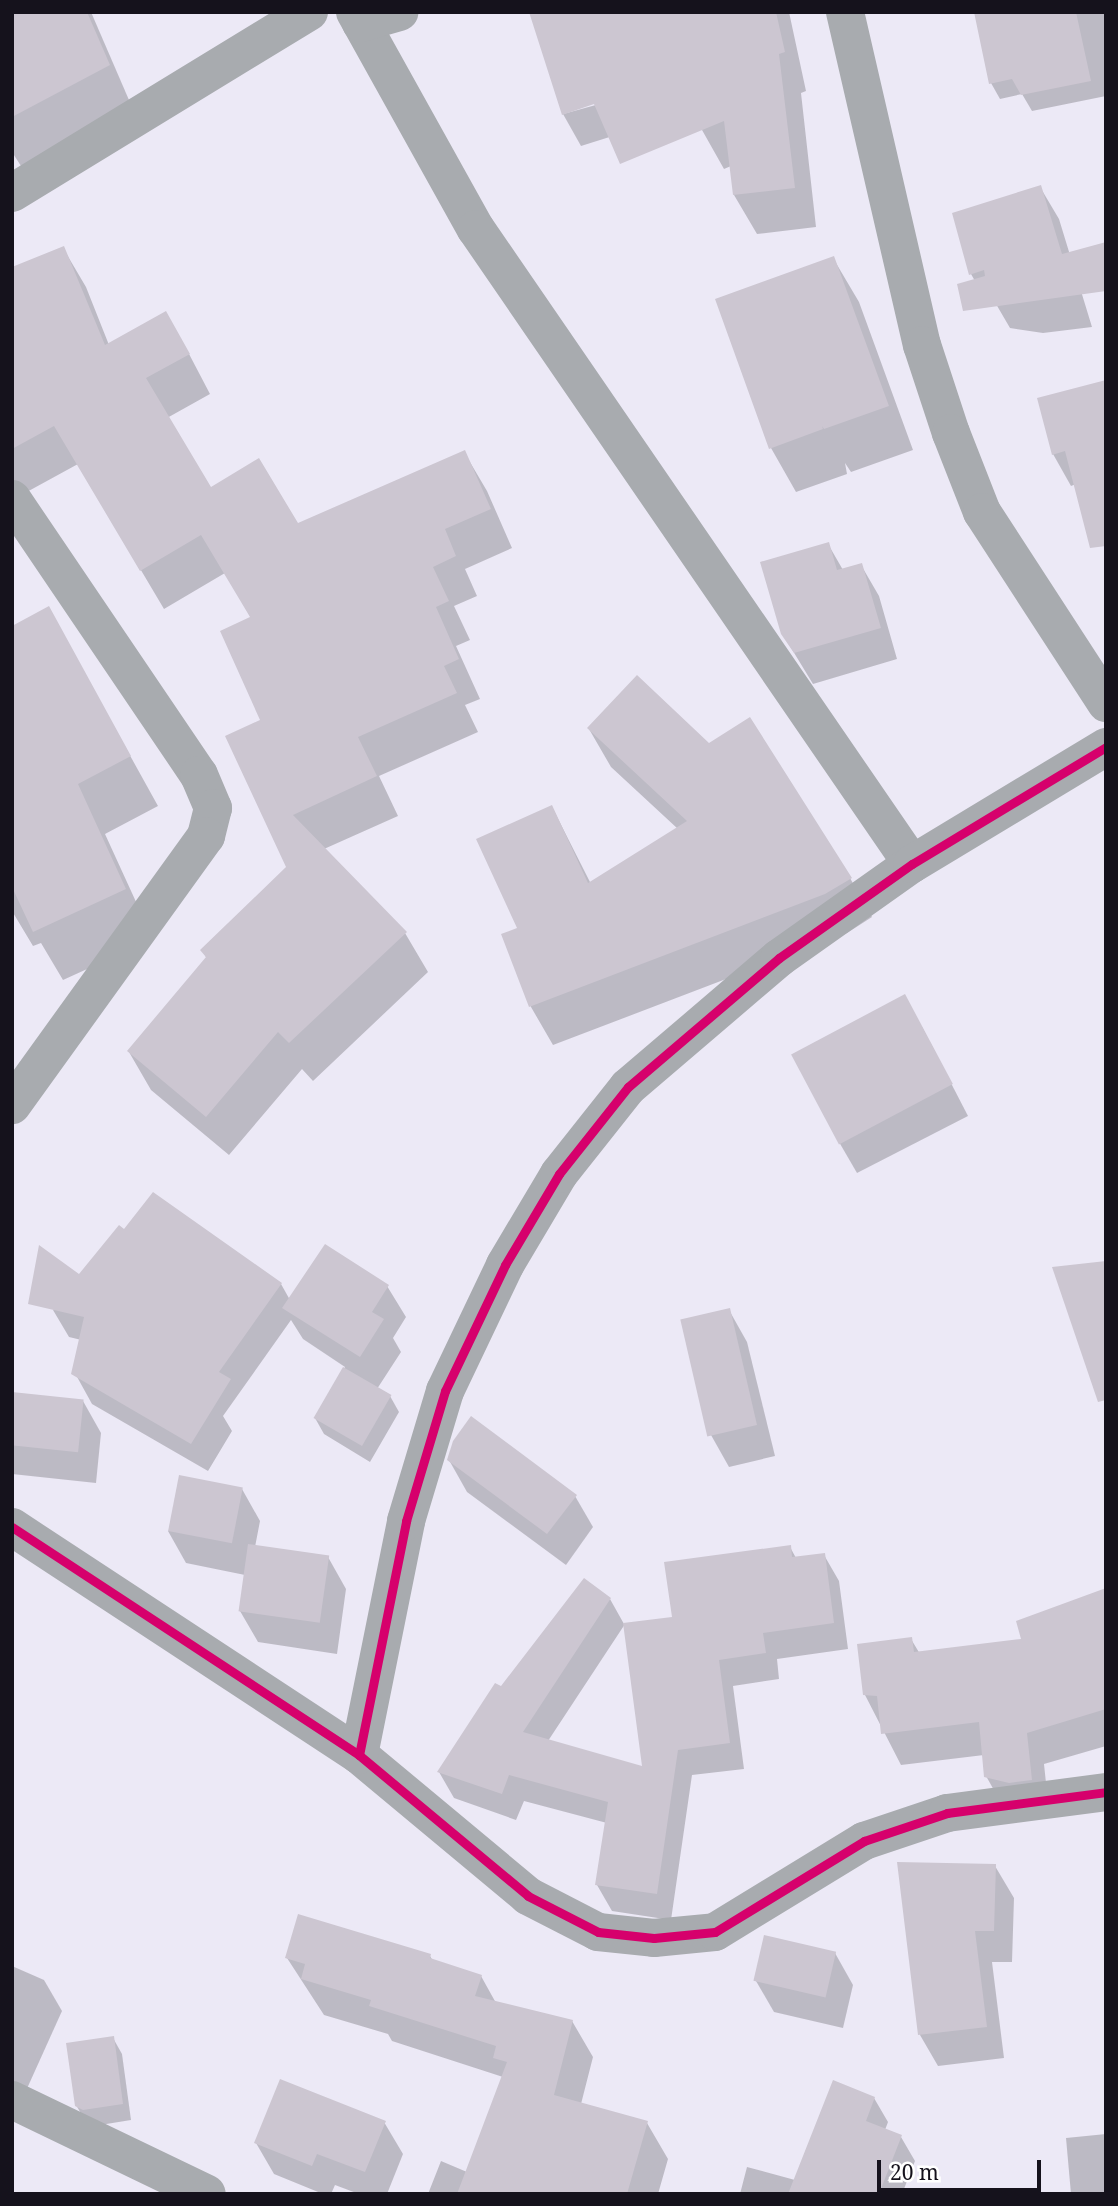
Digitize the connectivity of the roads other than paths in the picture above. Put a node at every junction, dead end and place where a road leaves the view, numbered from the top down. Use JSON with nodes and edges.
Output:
{"nodes":[{"id":1,"x":309,"y":12,"type":"edge"},
{"id":2,"x":399,"y":12,"type":"edge"},
{"id":3,"x":845,"y":12,"type":"edge"},
{"id":4,"x":358,"y":18,"type":"edge"},
{"id":5,"x":12,"y":193,"type":"edge"},
{"id":6,"x":12,"y":499,"type":"edge"},
{"id":7,"x":1106,"y":702,"type":"edge"},
{"id":8,"x":1106,"y":747,"type":"edge"},
{"id":9,"x":912,"y":864,"type":"junction"},
{"id":10,"x":12,"y":1105,"type":"edge"},
{"id":11,"x":12,"y":1527,"type":"edge"},
{"id":12,"x":359,"y":1755,"type":"junction"},
{"id":13,"x":1106,"y":1792,"type":"edge"},
{"id":14,"x":12,"y":2099,"type":"edge"},
{"id":15,"x":207,"y":2194,"type":"edge"}],
"edges":[{"from":1,"to":5,"type":"street"},
{"from":2,"to":4,"type":"street"},
{"from":3,"to":7,"type":"street"},
{"from":4,"to":9,"type":"street"},
{"from":6,"to":10,"type":"street"},
{"from":8,"to":9,"type":"street"},
{"from":9,"to":12,"type":"street"},
{"from":11,"to":12,"type":"street"},
{"from":12,"to":13,"type":"street"},
{"from":14,"to":15,"type":"street"}]}
